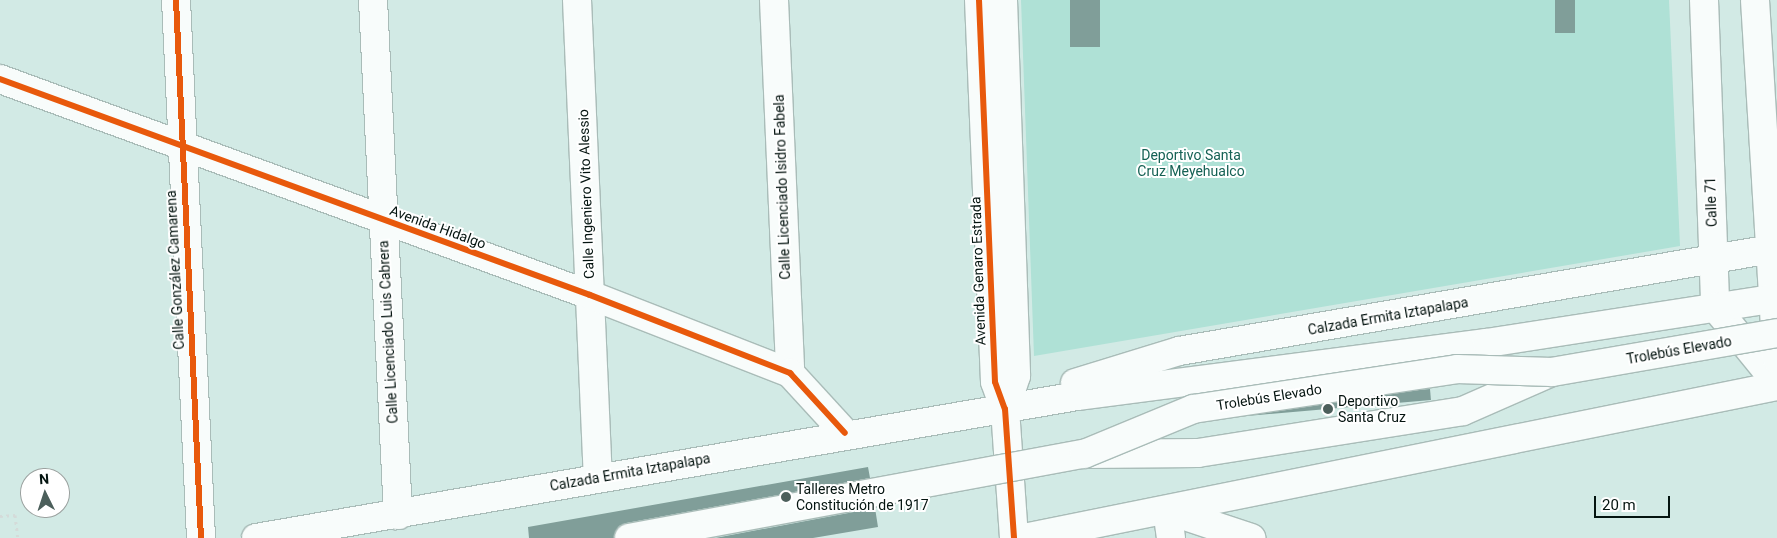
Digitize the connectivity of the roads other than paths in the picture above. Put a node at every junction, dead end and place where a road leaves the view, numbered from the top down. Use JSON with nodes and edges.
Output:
{"nodes":[{"id":1,"x":176,"y":0,"type":"edge"},
{"id":2,"x":373,"y":0,"type":"edge"},
{"id":3,"x":578,"y":0,"type":"edge"},
{"id":4,"x":774,"y":0,"type":"edge"},
{"id":5,"x":978,"y":0,"type":"edge"},
{"id":6,"x":1003,"y":0,"type":"edge"},
{"id":7,"x":1704,"y":0,"type":"edge"},
{"id":8,"x":1755,"y":0,"type":"edge"},
{"id":9,"x":0,"y":80,"type":"edge"},
{"id":10,"x":182,"y":148,"type":"junction"},
{"id":11,"x":382,"y":220,"type":"junction"},
{"id":12,"x":1773,"y":249,"type":"edge"},
{"id":13,"x":1712,"y":260,"type":"junction"},
{"id":14,"x":590,"y":295,"type":"junction"},
{"id":15,"x":1775,"y":298,"type":"edge"},
{"id":16,"x":1715,"y":307,"type":"junction"},
{"id":17,"x":1777,"y":333,"type":"edge"},
{"id":18,"x":1777,"y":359,"type":"edge"},
{"id":19,"x":1552,"y":372,"type":"junction"},
{"id":20,"x":790,"y":373,"type":"junction"},
{"id":21,"x":1777,"y":384,"type":"edge"},
{"id":22,"x":1005,"y":409,"type":"junction"},
{"id":23,"x":845,"y":433,"type":"junction"},
{"id":24,"x":1084,"y":454,"type":"junction"},
{"id":25,"x":598,"y":478,"type":"junction"},
{"id":26,"x":1167,"y":510,"type":"junction"},
{"id":27,"x":398,"y":515,"type":"junction"},
{"id":28,"x":201,"y":538,"type":"edge"},
{"id":29,"x":256,"y":538,"type":"edge"},
{"id":30,"x":629,"y":538,"type":"edge"},
{"id":31,"x":1014,"y":538,"type":"edge"},
{"id":32,"x":1024,"y":538,"type":"edge"},
{"id":33,"x":1171,"y":538,"type":"edge"},
{"id":34,"x":1251,"y":538,"type":"edge"}],
"edges":[{"from":1,"to":10,"type":"street","name":"Calle González Camarena"},
{"from":2,"to":11,"type":"street","name":"Calle Licenciado Luis Cabrera"},
{"from":3,"to":14,"type":"street","name":"Calle Ingeniero Vito Alessio"},
{"from":4,"to":20,"type":"street","name":"Calle Licenciado Isidro Fabela"},
{"from":5,"to":22,"type":"street","name":"Avenida Genaro Estrada"},
{"from":6,"to":22,"type":"street","name":"Avenida Genaro Estrada"},
{"from":7,"to":13,"type":"street","name":"Calle 71"},
{"from":8,"to":12,"type":"street"},
{"from":9,"to":10,"type":"street","name":"Avenida Hidalgo"},
{"from":10,"to":11,"type":"street","name":"Avenida Hidalgo"},
{"from":10,"to":28,"type":"street","name":"Calle González Camarena"},
{"from":11,"to":14,"type":"street","name":"Avenida Hidalgo"},
{"from":11,"to":27,"type":"street","name":"Calle Licenciado Luis Cabrera"},
{"from":12,"to":13,"type":"street","name":"Calzada Ermita Iztapalapa"},
{"from":12,"to":15,"type":"street"},
{"from":13,"to":16,"type":"street","name":"Calle 71"},
{"from":13,"to":22,"type":"street","name":"Calzada Ermita Iztapalapa"},
{"from":14,"to":20,"type":"street","name":"Avenida Hidalgo"},
{"from":14,"to":25,"type":"street","name":"Calle Ingeniero Vito Alessio"},
{"from":15,"to":16,"type":"street","name":"Calzada Ermita Iztapalapa"},
{"from":15,"to":18,"type":"street"},
{"from":16,"to":21,"type":"street"},
{"from":16,"to":22,"type":"street","name":"Calzada Ermita Iztapalapa"},
{"from":17,"to":19,"type":"street","name":"Trolebús Elevado","bridge":true},
{"from":19,"to":24,"type":"street","name":"Trolebús Elevado","bridge":true},
{"from":19,"to":24,"type":"street","name":"Trolebús Elevado","bridge":true},
{"from":20,"to":23,"type":"street","name":"Avenida Hidalgo"},
{"from":21,"to":26,"type":"street"},
{"from":22,"to":23,"type":"street","name":"Calzada Ermita Iztapalapa"},
{"from":22,"to":31,"type":"street","name":"Avenida Genaro Estrada"},
{"from":23,"to":25,"type":"street","name":"Calzada Ermita Iztapalapa"},
{"from":24,"to":30,"type":"street","name":"Trolebús Elevado","bridge":true},
{"from":25,"to":27,"type":"street","name":"Calzada Ermita Iztapalapa"},
{"from":26,"to":32,"type":"street"},
{"from":26,"to":33,"type":"street"},
{"from":26,"to":34,"type":"street"},
{"from":27,"to":29,"type":"street","name":"Calzada Ermita Iztapalapa"}]}
